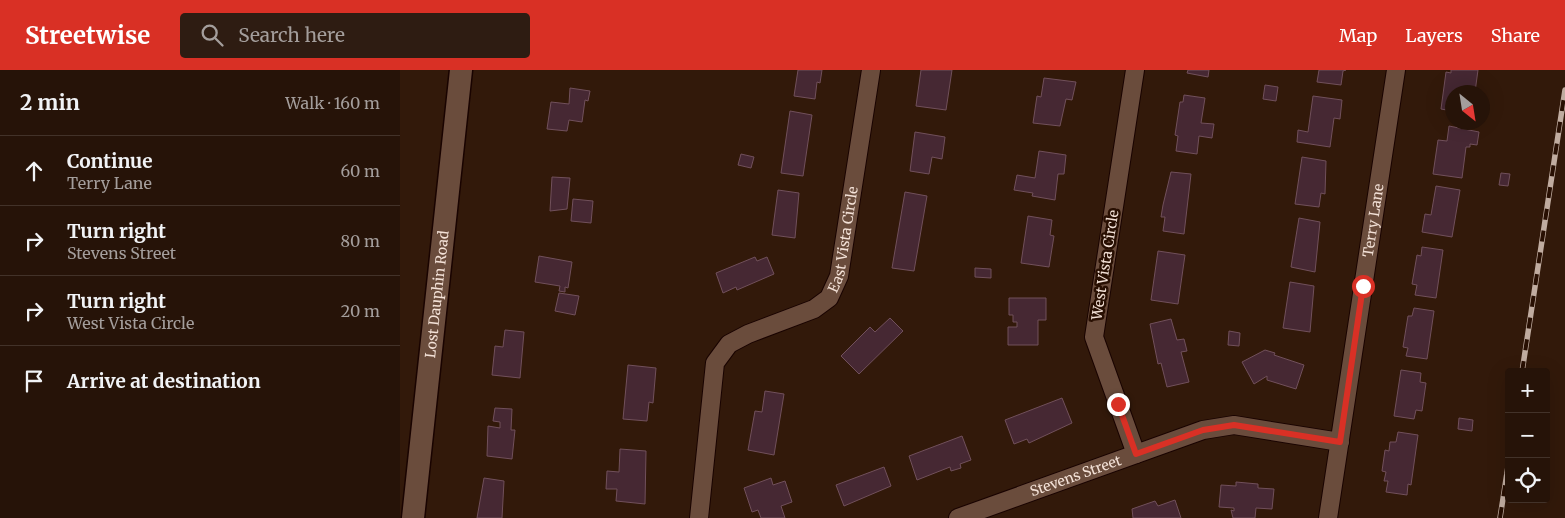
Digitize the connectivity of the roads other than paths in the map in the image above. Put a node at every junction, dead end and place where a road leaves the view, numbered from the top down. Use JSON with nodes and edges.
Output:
{"nodes":[{"id":1,"x":461,"y":70,"type":"edge"},
{"id":2,"x":871,"y":70,"type":"edge"},
{"id":3,"x":1134,"y":70,"type":"edge"},
{"id":4,"x":1396,"y":70,"type":"edge"},
{"id":5,"x":1340,"y":442,"type":"junction"},
{"id":6,"x":1136,"y":454,"type":"junction"},
{"id":7,"x":413,"y":518,"type":"edge"},
{"id":8,"x":699,"y":518,"type":"edge"},
{"id":9,"x":958,"y":518,"type":"edge"},
{"id":10,"x":1328,"y":518,"type":"edge"}],
"edges":[{"from":1,"to":7,"type":"street","name":"Lost Dauphin Road"},
{"from":2,"to":8,"type":"street","name":"East Vista Circle"},
{"from":3,"to":6,"type":"street","name":"West Vista Circle"},
{"from":4,"to":5,"type":"street","name":"Terry Lane"},
{"from":5,"to":6,"type":"street","name":"Stevens Street"},
{"from":5,"to":10,"type":"street","name":"Terry Lane"},
{"from":6,"to":9,"type":"street","name":"Stevens Street"}]}
